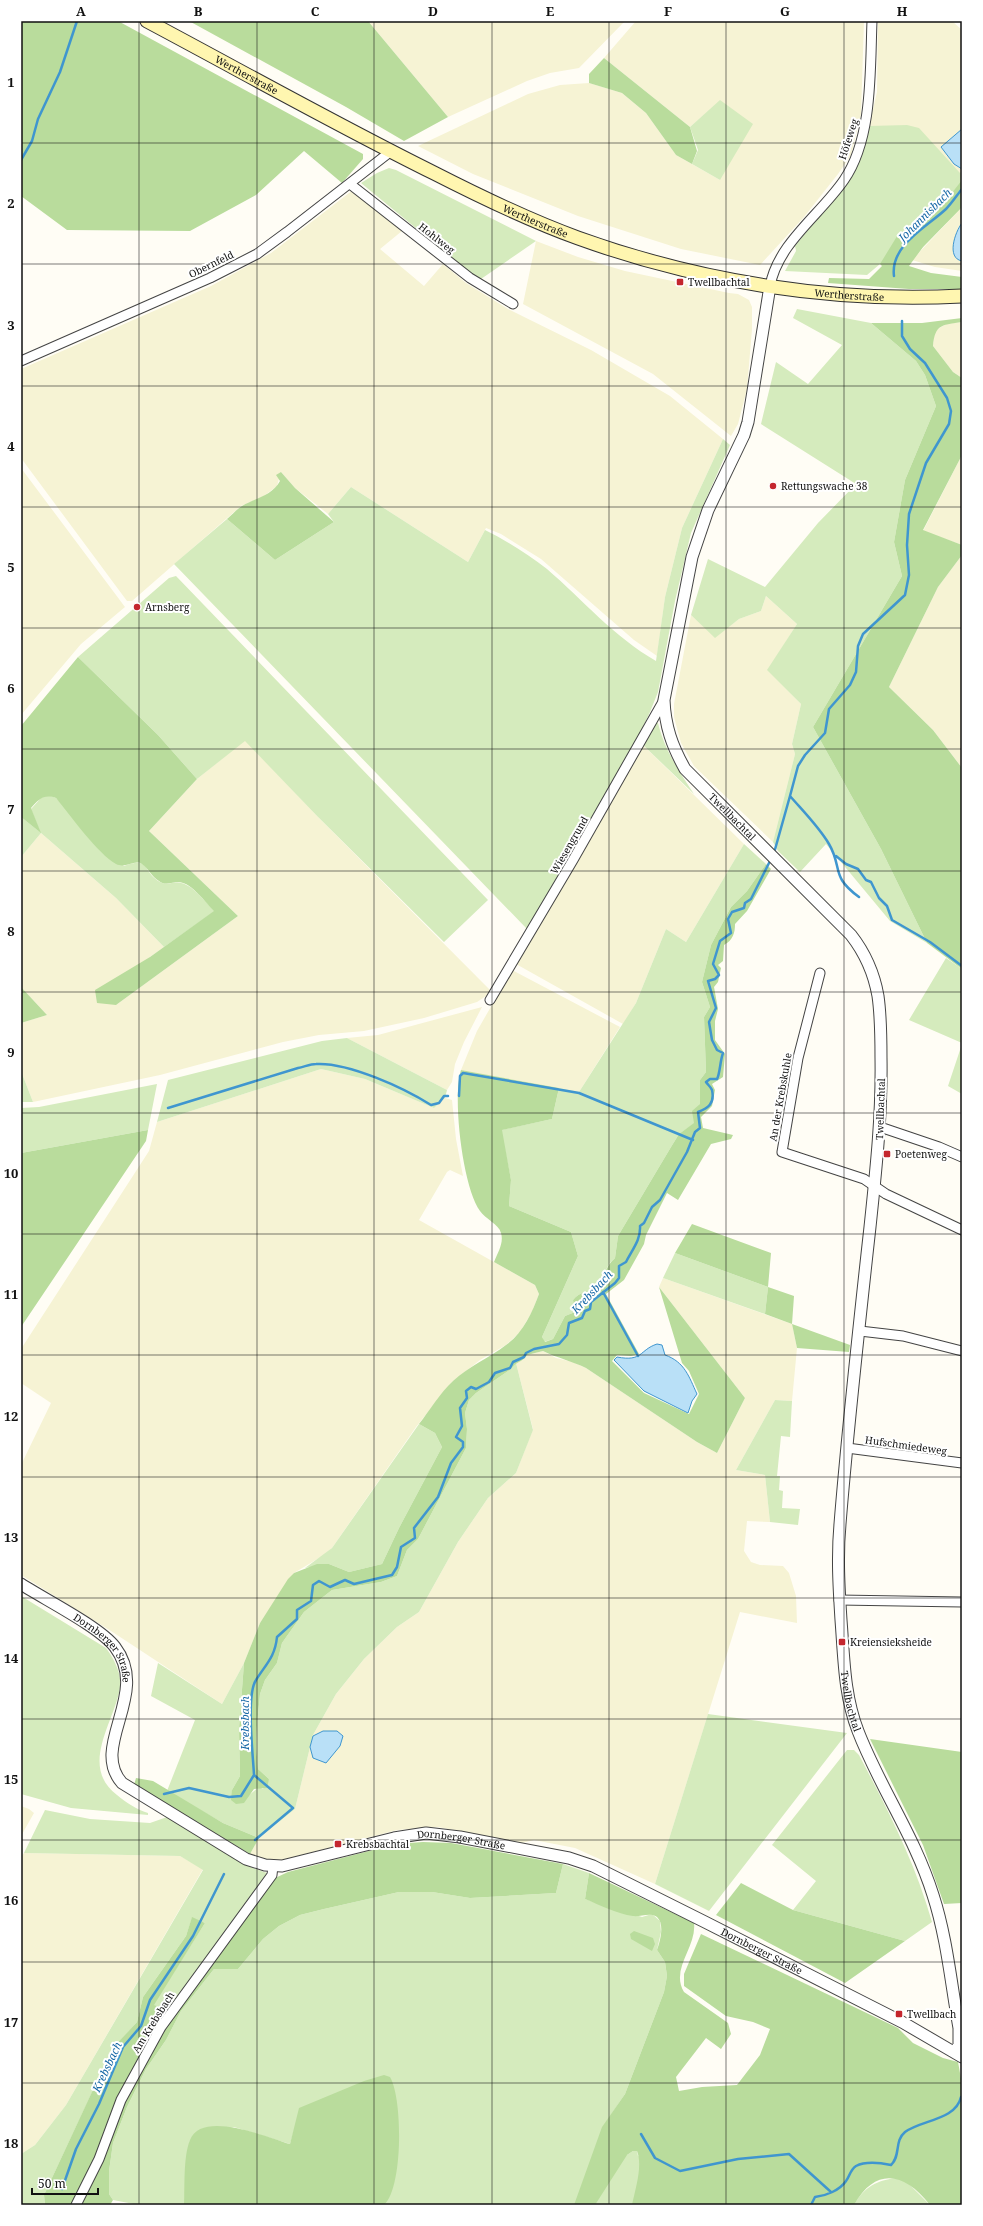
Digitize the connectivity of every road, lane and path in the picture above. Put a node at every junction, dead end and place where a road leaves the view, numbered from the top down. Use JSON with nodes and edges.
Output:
{"nodes":[{"id":1,"x":147,"y":21,"type":"edge"},
{"id":2,"x":872,"y":21,"type":"edge"},
{"id":3,"x":390,"y":152,"type":"junction"},
{"id":4,"x":350,"y":184,"type":"junction"},
{"id":5,"x":770,"y":286,"type":"junction"},
{"id":6,"x":962,"y":296,"type":"edge"},
{"id":7,"x":513,"y":304,"type":"dead end"},
{"id":8,"x":21,"y":361,"type":"edge"},
{"id":9,"x":664,"y":700,"type":"junction"},
{"id":10,"x":820,"y":973,"type":"dead end"},
{"id":11,"x":490,"y":1000,"type":"dead end"},
{"id":12,"x":880,"y":1127,"type":"junction"},
{"id":13,"x":962,"y":1157,"type":"edge"},
{"id":14,"x":875,"y":1186,"type":"junction"},
{"id":15,"x":962,"y":1230,"type":"edge"},
{"id":16,"x":860,"y":1331,"type":"junction"},
{"id":17,"x":962,"y":1351,"type":"edge"},
{"id":18,"x":847,"y":1448,"type":"junction"},
{"id":19,"x":962,"y":1463,"type":"edge"},
{"id":20,"x":21,"y":1584,"type":"edge"},
{"id":21,"x":839,"y":1600,"type":"junction"},
{"id":22,"x":962,"y":1602,"type":"edge"},
{"id":23,"x":273,"y":1866,"type":"junction"},
{"id":24,"x":958,"y":2054,"type":"edge"},
{"id":25,"x":76,"y":2205,"type":"edge"}],
"edges":[{"from":1,"to":3,"type":"main road","name":"Wertherstraße"},
{"from":2,"to":5,"type":"street","name":"Höfeweg"},
{"from":3,"to":4,"type":"street","name":"Obernfeld"},
{"from":3,"to":5,"type":"main road","name":"Wertherstraße"},
{"from":4,"to":7,"type":"street","name":"Hohlweg"},
{"from":4,"to":8,"type":"street","name":"Obernfeld"},
{"from":5,"to":6,"type":"main road","name":"Wertherstraße"},
{"from":5,"to":9,"type":"street","name":"Twellbachtal"},
{"from":9,"to":11,"type":"street","name":"Wiesengrund"},
{"from":9,"to":12,"type":"street","name":"Twellbachtal"},
{"from":10,"to":14,"type":"street","name":"An der Krebskuhle"},
{"from":12,"to":13,"type":"street"},
{"from":12,"to":14,"type":"street","name":"Twellbachtal"},
{"from":14,"to":15,"type":"street"},
{"from":14,"to":16,"type":"street","name":"Twellbachtal"},
{"from":16,"to":17,"type":"street"},
{"from":16,"to":18,"type":"street","name":"Twellbachtal"},
{"from":18,"to":19,"type":"street","name":"Hufschmiedeweg"},
{"from":18,"to":21,"type":"street","name":"Twellbachtal"},
{"from":20,"to":23,"type":"street","name":"Dornberger Straße"},
{"from":21,"to":22,"type":"street"},
{"from":21,"to":24,"type":"street","name":"Twellbachtal"},
{"from":23,"to":24,"type":"street","name":"Dornberger Straße"},
{"from":23,"to":25,"type":"street","name":"Am Krebsbach"}]}
